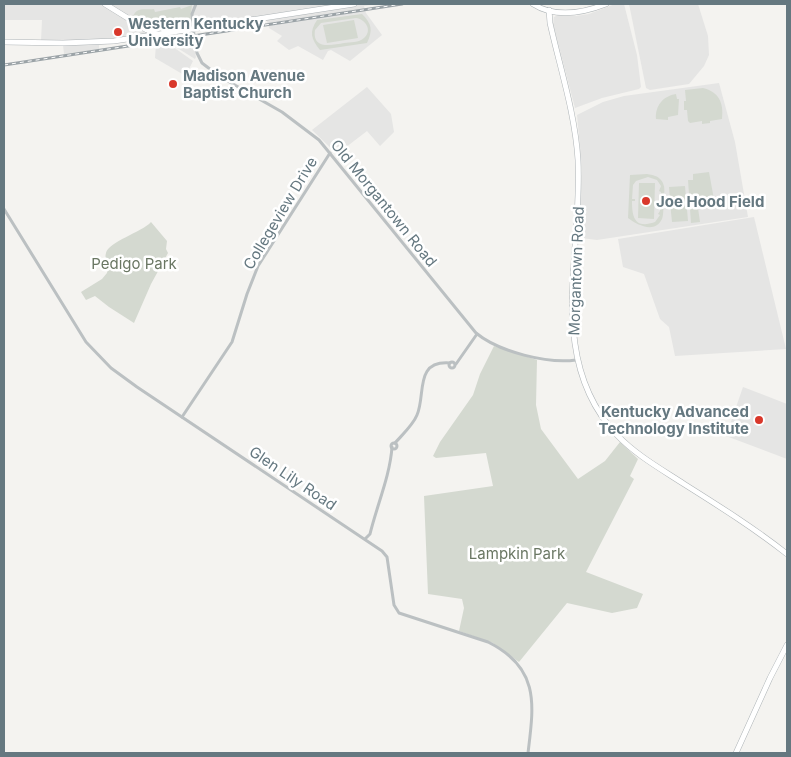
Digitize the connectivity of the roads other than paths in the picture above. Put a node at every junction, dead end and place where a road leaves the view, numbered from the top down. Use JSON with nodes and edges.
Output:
{"nodes":[{"id":1,"x":105,"y":4,"type":"edge"},
{"id":2,"x":196,"y":4,"type":"edge"},
{"id":3,"x":354,"y":4,"type":"edge"},
{"id":4,"x":533,"y":4,"type":"edge"},
{"id":5,"x":537,"y":4,"type":"edge"},
{"id":6,"x":606,"y":4,"type":"edge"},
{"id":7,"x":547,"y":10,"type":"junction"},
{"id":8,"x":193,"y":28,"type":"junction"},
{"id":9,"x":158,"y":34,"type":"junction"},
{"id":10,"x":4,"y":42,"type":"edge"},
{"id":11,"x":330,"y":153,"type":"junction"},
{"id":12,"x":4,"y":209,"type":"edge"},
{"id":13,"x":477,"y":334,"type":"junction"},
{"id":14,"x":576,"y":360,"type":"junction"},
{"id":15,"x":182,"y":417,"type":"junction"},
{"id":16,"x":365,"y":539,"type":"junction"},
{"id":17,"x":787,"y":554,"type":"edge"},
{"id":18,"x":787,"y":645,"type":"edge"},
{"id":19,"x":528,"y":753,"type":"edge"},
{"id":20,"x":736,"y":753,"type":"edge"}],
"edges":[{"from":1,"to":9,"type":"main road"},
{"from":2,"to":8,"type":"street","name":"Old Morgantown Road"},
{"from":3,"to":8,"type":"main road"},
{"from":4,"to":7,"type":"main road"},
{"from":5,"to":7,"type":"main road"},
{"from":6,"to":7,"type":"main road"},
{"from":7,"to":14,"type":"main road","name":"Morgantown Road"},
{"from":8,"to":9,"type":"main road"},
{"from":8,"to":11,"type":"street","name":"Old Morgantown Road"},
{"from":9,"to":10,"type":"main road"},
{"from":11,"to":13,"type":"street","name":"Old Morgantown Road"},
{"from":11,"to":15,"type":"street","name":"Collegeview Drive"},
{"from":12,"to":15,"type":"street","name":"Glen Lily Road"},
{"from":13,"to":14,"type":"street","name":"Old Morgantown Road"},
{"from":13,"to":16,"type":"street"},
{"from":14,"to":17,"type":"main road","name":"Morgantown Road"},
{"from":15,"to":16,"type":"street","name":"Glen Lily Road"},
{"from":16,"to":19,"type":"street","name":"Glen Lily Road"},
{"from":18,"to":20,"type":"main road"}]}
